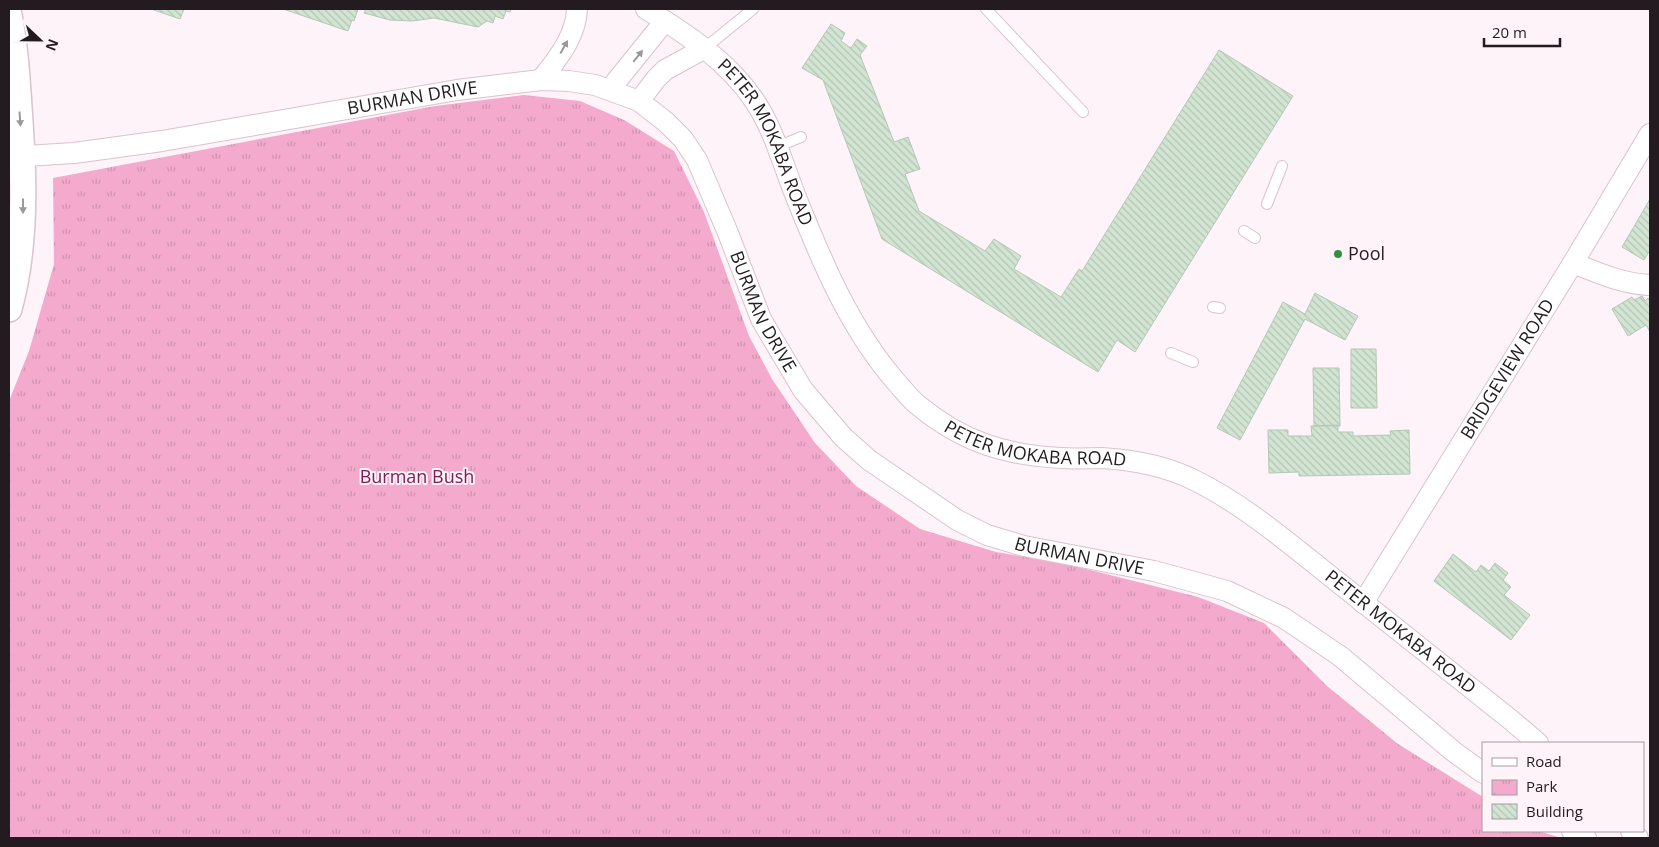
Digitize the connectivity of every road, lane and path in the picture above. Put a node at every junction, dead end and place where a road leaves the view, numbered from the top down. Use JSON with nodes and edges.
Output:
{"nodes":[{"id":1,"x":577,"y":9,"type":"edge"},
{"id":2,"x":646,"y":9,"type":"edge"},
{"id":3,"x":753,"y":9,"type":"edge"},
{"id":4,"x":986,"y":9,"type":"edge"},
{"id":5,"x":9,"y":15,"type":"edge"},
{"id":6,"x":664,"y":22,"type":"junction"},
{"id":7,"x":705,"y":48,"type":"junction"},
{"id":8,"x":541,"y":80,"type":"junction"},
{"id":9,"x":610,"y":90,"type":"junction"},
{"id":10,"x":638,"y":100,"type":"junction"},
{"id":11,"x":1083,"y":112,"type":"dead end"},
{"id":12,"x":1650,"y":134,"type":"edge"},
{"id":13,"x":801,"y":137,"type":"dead end"},
{"id":14,"x":777,"y":147,"type":"junction"},
{"id":15,"x":16,"y":157,"type":"edge"},
{"id":16,"x":1282,"y":166,"type":"dead end"},
{"id":17,"x":1267,"y":204,"type":"dead end"},
{"id":18,"x":1244,"y":231,"type":"dead end"},
{"id":19,"x":1254,"y":238,"type":"dead end"},
{"id":20,"x":1572,"y":264,"type":"junction"},
{"id":21,"x":1650,"y":285,"type":"edge"},
{"id":22,"x":9,"y":309,"type":"edge"},
{"id":23,"x":1171,"y":353,"type":"dead end"},
{"id":24,"x":1193,"y":362,"type":"dead end"},
{"id":25,"x":1363,"y":603,"type":"junction"},
{"id":26,"x":1537,"y":742,"type":"edge"},
{"id":27,"x":1482,"y":772,"type":"edge"}],
"edges":[{"from":8,"to":1,"type":"street","one_way":true},
{"from":2,"to":6,"type":"street","name":"PETER MOKABA ROAD"},
{"from":3,"to":7,"type":"lane"},
{"from":4,"to":11,"type":"lane"},
{"from":5,"to":15,"type":"street","one_way":true},
{"from":6,"to":7,"type":"street","name":"PETER MOKABA ROAD"},
{"from":9,"to":6,"type":"street","one_way":true},
{"from":7,"to":10,"type":"street"},
{"from":7,"to":14,"type":"street","name":"PETER MOKABA ROAD"},
{"from":8,"to":9,"type":"street","name":"BURMAN DRIVE"},
{"from":8,"to":15,"type":"street","name":"BURMAN DRIVE"},
{"from":9,"to":10,"type":"street","name":"BURMAN DRIVE"},
{"from":10,"to":27,"type":"street","name":"BURMAN DRIVE"},
{"from":12,"to":20,"type":"street","name":"BRIDGEVIEW ROAD"},
{"from":13,"to":14,"type":"lane"},
{"from":14,"to":25,"type":"street","name":"PETER MOKABA ROAD"},
{"from":15,"to":22,"type":"street","one_way":true},
{"from":16,"to":17,"type":"lane"},
{"from":18,"to":19,"type":"lane"},
{"from":20,"to":21,"type":"street"},
{"from":20,"to":25,"type":"street","name":"BRIDGEVIEW ROAD"},
{"from":23,"to":24,"type":"lane"},
{"from":25,"to":26,"type":"street","name":"PETER MOKABA ROAD"}]}
